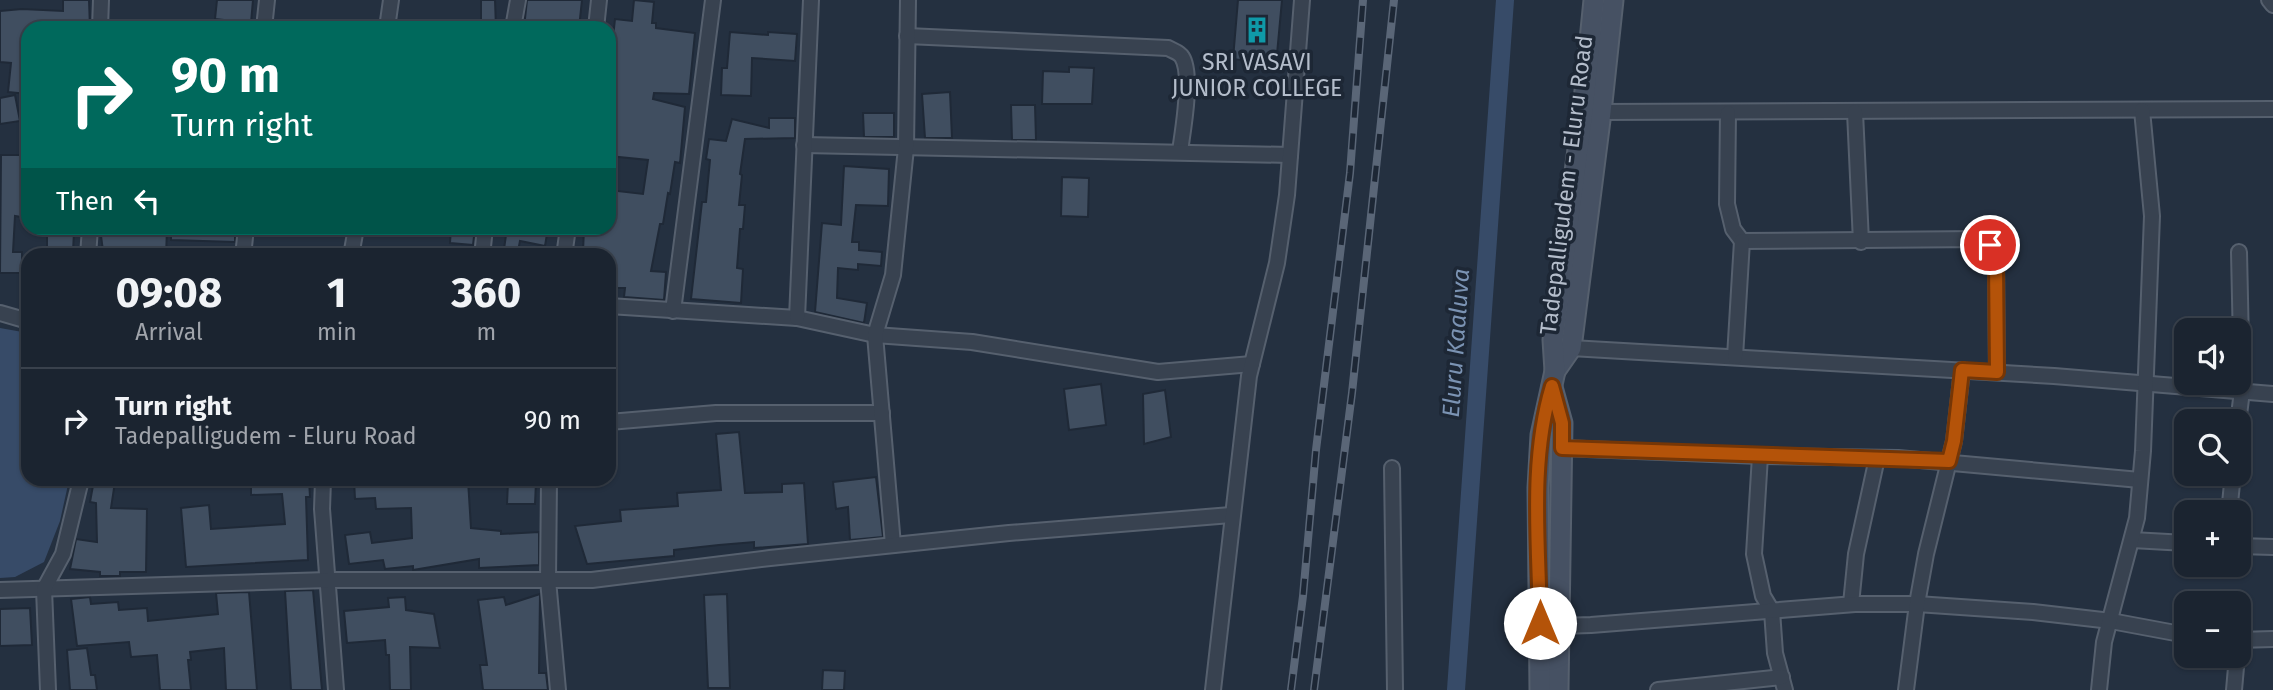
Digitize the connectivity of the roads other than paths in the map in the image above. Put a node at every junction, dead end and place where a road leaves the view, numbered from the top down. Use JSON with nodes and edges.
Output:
{"nodes":[{"id":1,"x":101,"y":0,"type":"edge"},
{"id":2,"x":267,"y":0,"type":"edge"},
{"id":3,"x":391,"y":0,"type":"edge"},
{"id":4,"x":518,"y":0,"type":"edge"},
{"id":5,"x":599,"y":0,"type":"edge"},
{"id":6,"x":713,"y":0,"type":"edge"},
{"id":7,"x":811,"y":0,"type":"edge"},
{"id":8,"x":908,"y":0,"type":"edge"},
{"id":9,"x":1301,"y":0,"type":"edge"},
{"id":10,"x":1594,"y":0,"type":"edge"},
{"id":11,"x":1612,"y":0,"type":"edge"},
{"id":12,"x":2269,"y":0,"type":"edge"},
{"id":13,"x":2273,"y":5,"type":"edge"},
{"id":14,"x":100,"y":21,"type":"edge"},
{"id":15,"x":265,"y":21,"type":"edge"},
{"id":16,"x":388,"y":21,"type":"edge"},
{"id":17,"x":514,"y":21,"type":"edge"},
{"id":18,"x":597,"y":21,"type":"edge"},
{"id":19,"x":907,"y":36,"type":"junction"},
{"id":20,"x":2273,"y":109,"type":"edge"},
{"id":21,"x":2142,"y":110,"type":"junction"},
{"id":22,"x":1601,"y":112,"type":"junction"},
{"id":23,"x":1855,"y":112,"type":"junction"},
{"id":24,"x":1728,"y":113,"type":"junction"},
{"id":25,"x":804,"y":145,"type":"junction"},
{"id":26,"x":906,"y":148,"type":"junction"},
{"id":27,"x":1180,"y":151,"type":"junction"},
{"id":28,"x":1290,"y":155,"type":"junction"},
{"id":29,"x":1742,"y":241,"type":"junction"},
{"id":30,"x":1861,"y":242,"type":"junction"},
{"id":31,"x":2239,"y":252,"type":"dead end"},
{"id":32,"x":616,"y":307,"type":"edge"},
{"id":33,"x":673,"y":311,"type":"junction"},
{"id":34,"x":0,"y":313,"type":"edge"},
{"id":35,"x":797,"y":318,"type":"junction"},
{"id":36,"x":2240,"y":318,"type":"edge"},
{"id":37,"x":21,"y":319,"type":"edge"},
{"id":38,"x":875,"y":335,"type":"junction"},
{"id":39,"x":1571,"y":348,"type":"junction"},
{"id":40,"x":1735,"y":357,"type":"junction"},
{"id":41,"x":1252,"y":364,"type":"junction"},
{"id":42,"x":1962,"y":370,"type":"junction"},
{"id":43,"x":1997,"y":372,"type":"junction"},
{"id":44,"x":2146,"y":383,"type":"junction"},
{"id":45,"x":2174,"y":385,"type":"edge"},
{"id":46,"x":1551,"y":387,"type":"junction"},
{"id":47,"x":2251,"y":392,"type":"edge"},
{"id":48,"x":2273,"y":394,"type":"edge"},
{"id":49,"x":882,"y":414,"type":"junction"},
{"id":50,"x":616,"y":421,"type":"edge"},
{"id":51,"x":1562,"y":448,"type":"junction"},
{"id":52,"x":1760,"y":456,"type":"junction"},
{"id":53,"x":1877,"y":458,"type":"junction"},
{"id":54,"x":1949,"y":461,"type":"junction"},
{"id":55,"x":1392,"y":468,"type":"dead end"},
{"id":56,"x":2140,"y":480,"type":"junction"},
{"id":57,"x":80,"y":486,"type":"edge"},
{"id":58,"x":323,"y":486,"type":"edge"},
{"id":59,"x":549,"y":486,"type":"edge"},
{"id":60,"x":1231,"y":515,"type":"junction"},
{"id":61,"x":2132,"y":540,"type":"junction"},
{"id":62,"x":2174,"y":542,"type":"edge"},
{"id":63,"x":893,"y":545,"type":"junction"},
{"id":64,"x":2251,"y":546,"type":"edge"},
{"id":65,"x":2273,"y":547,"type":"edge"},
{"id":66,"x":328,"y":580,"type":"junction"},
{"id":67,"x":548,"y":580,"type":"junction"},
{"id":68,"x":44,"y":589,"type":"junction"},
{"id":69,"x":0,"y":590,"type":"edge"},
{"id":70,"x":1850,"y":604,"type":"junction"},
{"id":71,"x":1917,"y":604,"type":"junction"},
{"id":72,"x":1772,"y":611,"type":"junction"},
{"id":73,"x":2111,"y":621,"type":"junction"},
{"id":74,"x":1560,"y":626,"type":"junction"},
{"id":75,"x":2174,"y":633,"type":"edge"},
{"id":76,"x":2273,"y":639,"type":"edge"},
{"id":77,"x":2251,"y":640,"type":"edge"},
{"id":78,"x":2237,"y":668,"type":"edge"},
{"id":79,"x":1784,"y":684,"type":"edge"},
{"id":80,"x":1746,"y":685,"type":"edge"},
{"id":81,"x":1691,"y":688,"type":"edge"},
{"id":82,"x":48,"y":690,"type":"edge"},
{"id":83,"x":335,"y":690,"type":"edge"},
{"id":84,"x":558,"y":690,"type":"edge"},
{"id":85,"x":1213,"y":690,"type":"edge"},
{"id":86,"x":1395,"y":690,"type":"edge"},
{"id":87,"x":1540,"y":690,"type":"edge"},
{"id":88,"x":1558,"y":690,"type":"edge"},
{"id":89,"x":1658,"y":690,"type":"edge"},
{"id":90,"x":1906,"y":690,"type":"edge"},
{"id":91,"x":2099,"y":690,"type":"edge"},
{"id":92,"x":2234,"y":690,"type":"edge"}],
"edges":[{"from":1,"to":14,"type":"street"},
{"from":2,"to":15,"type":"street"},
{"from":3,"to":16,"type":"street"},
{"from":4,"to":17,"type":"street"},
{"from":5,"to":18,"type":"street"},
{"from":6,"to":33,"type":"street"},
{"from":7,"to":25,"type":"street"},
{"from":8,"to":19,"type":"street"},
{"from":9,"to":28,"type":"street"},
{"from":10,"to":46,"type":"main road","name":"Tadepalligudem - Eluru Road"},
{"from":11,"to":22,"type":"main road","name":"Tadepalligudem - Eluru Road"},
{"from":12,"to":13,"type":"street"},
{"from":19,"to":26,"type":"street"},
{"from":19,"to":27,"type":"street"},
{"from":20,"to":21,"type":"street"},
{"from":21,"to":23,"type":"street"},
{"from":21,"to":44,"type":"street"},
{"from":22,"to":24,"type":"street"},
{"from":22,"to":39,"type":"main road","name":"Tadepalligudem - Eluru Road"},
{"from":23,"to":24,"type":"street"},
{"from":23,"to":30,"type":"street"},
{"from":24,"to":29,"type":"street"},
{"from":25,"to":26,"type":"street"},
{"from":25,"to":35,"type":"street"},
{"from":26,"to":27,"type":"street"},
{"from":26,"to":38,"type":"street"},
{"from":27,"to":28,"type":"street"},
{"from":28,"to":41,"type":"street"},
{"from":29,"to":30,"type":"street"},
{"from":29,"to":40,"type":"street"},
{"from":30,"to":43,"type":"street"},
{"from":31,"to":36,"type":"street"},
{"from":32,"to":33,"type":"street"},
{"from":33,"to":35,"type":"street"},
{"from":34,"to":37,"type":"street"},
{"from":35,"to":38,"type":"street"},
{"from":38,"to":41,"type":"street"},
{"from":38,"to":49,"type":"street"},
{"from":39,"to":40,"type":"street"},
{"from":39,"to":46,"type":"main road","name":"Tadepalligudem - Eluru Road"},
{"from":40,"to":42,"type":"street"},
{"from":41,"to":60,"type":"street"},
{"from":42,"to":43,"type":"street"},
{"from":42,"to":54,"type":"street"},
{"from":43,"to":44,"type":"street"},
{"from":44,"to":45,"type":"street"},
{"from":44,"to":56,"type":"street"},
{"from":46,"to":51,"type":"main road","name":"Tadepalligudem - Eluru Road"},
{"from":46,"to":87,"type":"main road","name":"Tadepalligudem - Eluru Road"},
{"from":47,"to":48,"type":"street"},
{"from":49,"to":50,"type":"street"},
{"from":49,"to":63,"type":"street"},
{"from":51,"to":52,"type":"street"},
{"from":51,"to":74,"type":"main road","name":"Tadepalligudem - Eluru Road"},
{"from":52,"to":53,"type":"street"},
{"from":52,"to":72,"type":"street"},
{"from":53,"to":54,"type":"street"},
{"from":53,"to":70,"type":"street"},
{"from":54,"to":56,"type":"street"},
{"from":54,"to":71,"type":"street"},
{"from":55,"to":86,"type":"street"},
{"from":56,"to":61,"type":"street"},
{"from":57,"to":68,"type":"street"},
{"from":58,"to":66,"type":"street"},
{"from":59,"to":67,"type":"street"},
{"from":60,"to":63,"type":"street"},
{"from":60,"to":85,"type":"street"},
{"from":61,"to":62,"type":"street"},
{"from":61,"to":73,"type":"street"},
{"from":63,"to":67,"type":"street"},
{"from":64,"to":65,"type":"street"},
{"from":66,"to":67,"type":"street"},
{"from":66,"to":68,"type":"street"},
{"from":66,"to":83,"type":"street"},
{"from":67,"to":84,"type":"street"},
{"from":68,"to":69,"type":"street"},
{"from":68,"to":82,"type":"street"},
{"from":70,"to":71,"type":"street"},
{"from":70,"to":72,"type":"street"},
{"from":71,"to":73,"type":"street"},
{"from":71,"to":90,"type":"street"},
{"from":72,"to":74,"type":"street"},
{"from":72,"to":79,"type":"street"},
{"from":73,"to":75,"type":"street"},
{"from":73,"to":91,"type":"street"},
{"from":74,"to":88,"type":"main road","name":"Tadepalligudem - Eluru Road"},
{"from":76,"to":77,"type":"street"},
{"from":78,"to":92,"type":"street"},
{"from":79,"to":80,"type":"street"},
{"from":80,"to":81,"type":"street"},
{"from":81,"to":89,"type":"street"}]}
